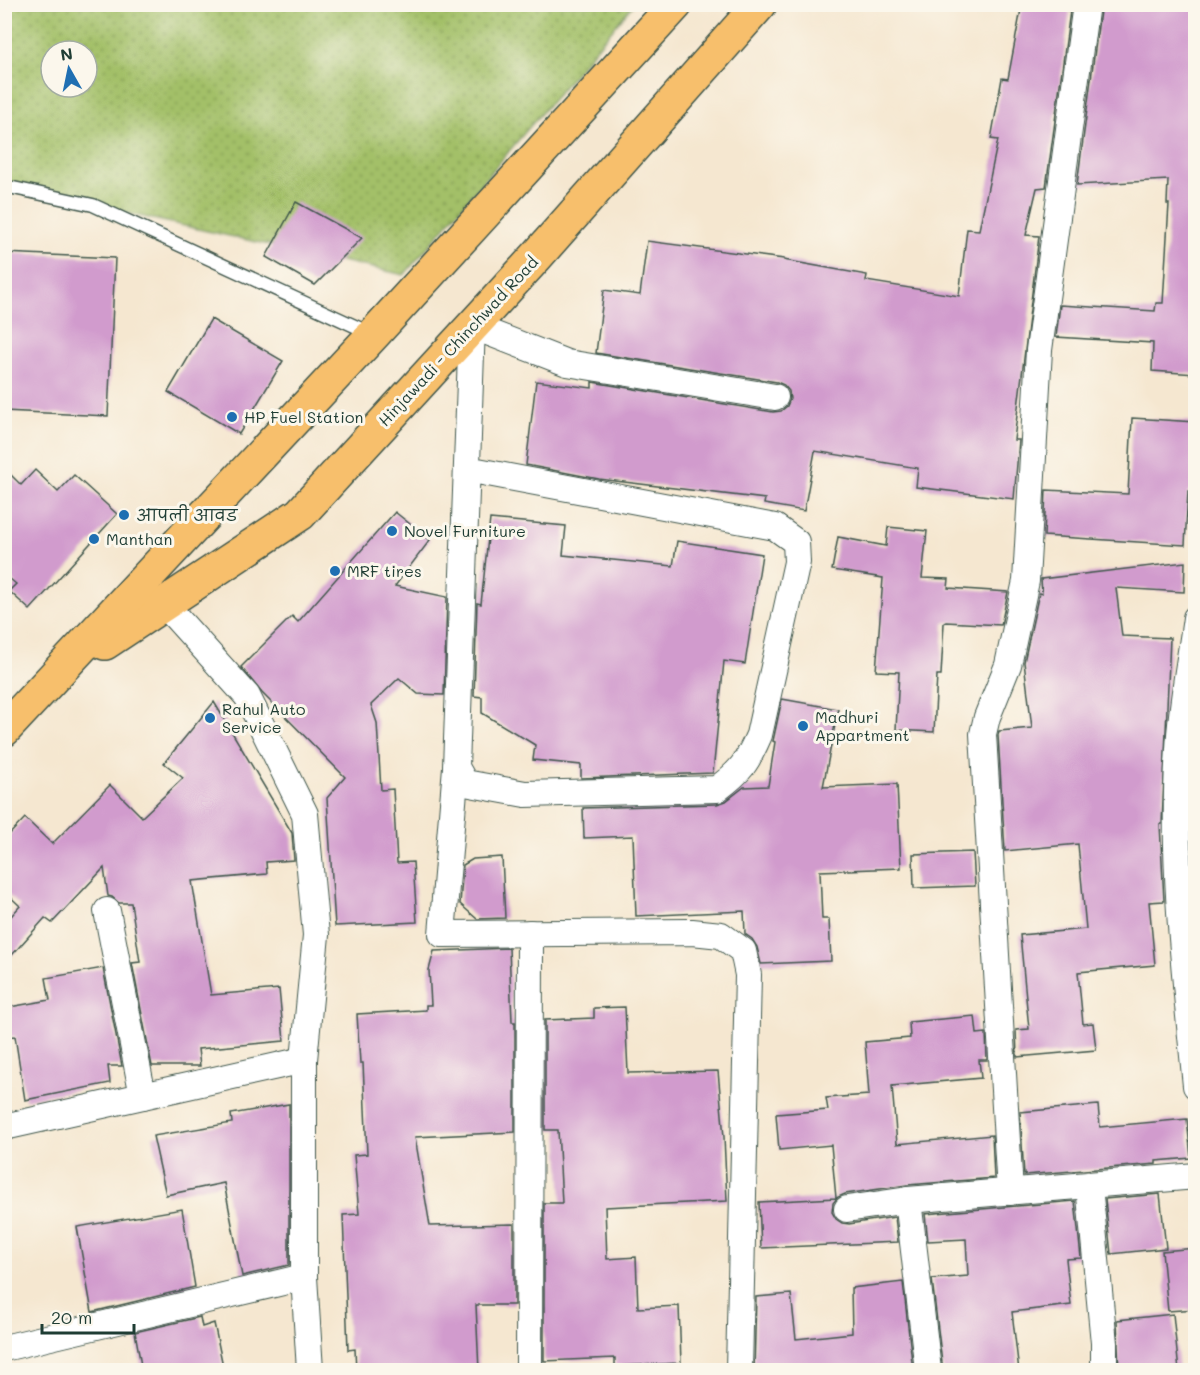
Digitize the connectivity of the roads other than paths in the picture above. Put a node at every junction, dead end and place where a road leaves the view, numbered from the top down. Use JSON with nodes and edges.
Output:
{"nodes":[{"id":1,"x":676,"y":4,"type":"edge"},
{"id":2,"x":760,"y":4,"type":"edge"},
{"id":3,"x":1086,"y":4,"type":"edge"},
{"id":4,"x":4,"y":186,"type":"edge"},
{"id":5,"x":472,"y":327,"type":"junction"},
{"id":6,"x":374,"y":335,"type":"junction"},
{"id":7,"x":775,"y":397,"type":"dead end"},
{"id":8,"x":467,"y":469,"type":"junction"},
{"id":9,"x":164,"y":604,"type":"junction"},
{"id":10,"x":1196,"y":618,"type":"edge"},
{"id":11,"x":58,"y":674,"type":"junction"},
{"id":12,"x":4,"y":730,"type":"edge"},
{"id":13,"x":456,"y":767,"type":"junction"},
{"id":14,"x":107,"y":911,"type":"dead end"},
{"id":15,"x":530,"y":933,"type":"junction"},
{"id":16,"x":304,"y":1060,"type":"junction"},
{"id":17,"x":1196,"y":1086,"type":"edge"},
{"id":18,"x":143,"y":1096,"type":"junction"},
{"id":19,"x":4,"y":1127,"type":"edge"},
{"id":20,"x":1196,"y":1176,"type":"edge"},
{"id":21,"x":1089,"y":1186,"type":"junction"},
{"id":22,"x":1010,"y":1192,"type":"junction"},
{"id":23,"x":908,"y":1200,"type":"junction"},
{"id":24,"x":847,"y":1209,"type":"dead end"},
{"id":25,"x":304,"y":1278,"type":"junction"},
{"id":26,"x":4,"y":1348,"type":"edge"},
{"id":27,"x":310,"y":1371,"type":"edge"},
{"id":28,"x":529,"y":1371,"type":"edge"},
{"id":29,"x":740,"y":1371,"type":"edge"},
{"id":30,"x":928,"y":1371,"type":"edge"},
{"id":31,"x":1104,"y":1371,"type":"edge"}],
"edges":[{"from":1,"to":6,"type":"main road","name":"Hinjawadi - Chinchwad Road"},
{"from":2,"to":5,"type":"main road","name":"Hinjawadi - Chinchwad Road"},
{"from":3,"to":22,"type":"street"},
{"from":4,"to":6,"type":"lane"},
{"from":5,"to":7,"type":"street"},
{"from":5,"to":8,"type":"street"},
{"from":5,"to":9,"type":"main road","name":"Hinjawadi - Chinchwad Road"},
{"from":6,"to":11,"type":"main road","name":"Hinjawadi - Chinchwad Road"},
{"from":8,"to":13,"type":"street"},
{"from":8,"to":13,"type":"street"},
{"from":9,"to":11,"type":"main road","name":"Hinjawadi - Chinchwad Road"},
{"from":9,"to":16,"type":"street"},
{"from":10,"to":17,"type":"street"},
{"from":11,"to":12,"type":"main road","name":"Hinjawadi - Chinchwad Road"},
{"from":13,"to":15,"type":"street"},
{"from":14,"to":18,"type":"street"},
{"from":15,"to":28,"type":"street"},
{"from":15,"to":29,"type":"street"},
{"from":16,"to":18,"type":"street"},
{"from":16,"to":25,"type":"street"},
{"from":18,"to":19,"type":"street"},
{"from":20,"to":21,"type":"street"},
{"from":21,"to":22,"type":"street"},
{"from":21,"to":31,"type":"street"},
{"from":22,"to":23,"type":"street"},
{"from":23,"to":24,"type":"street"},
{"from":23,"to":30,"type":"street"},
{"from":25,"to":26,"type":"street"},
{"from":25,"to":27,"type":"street"}]}
